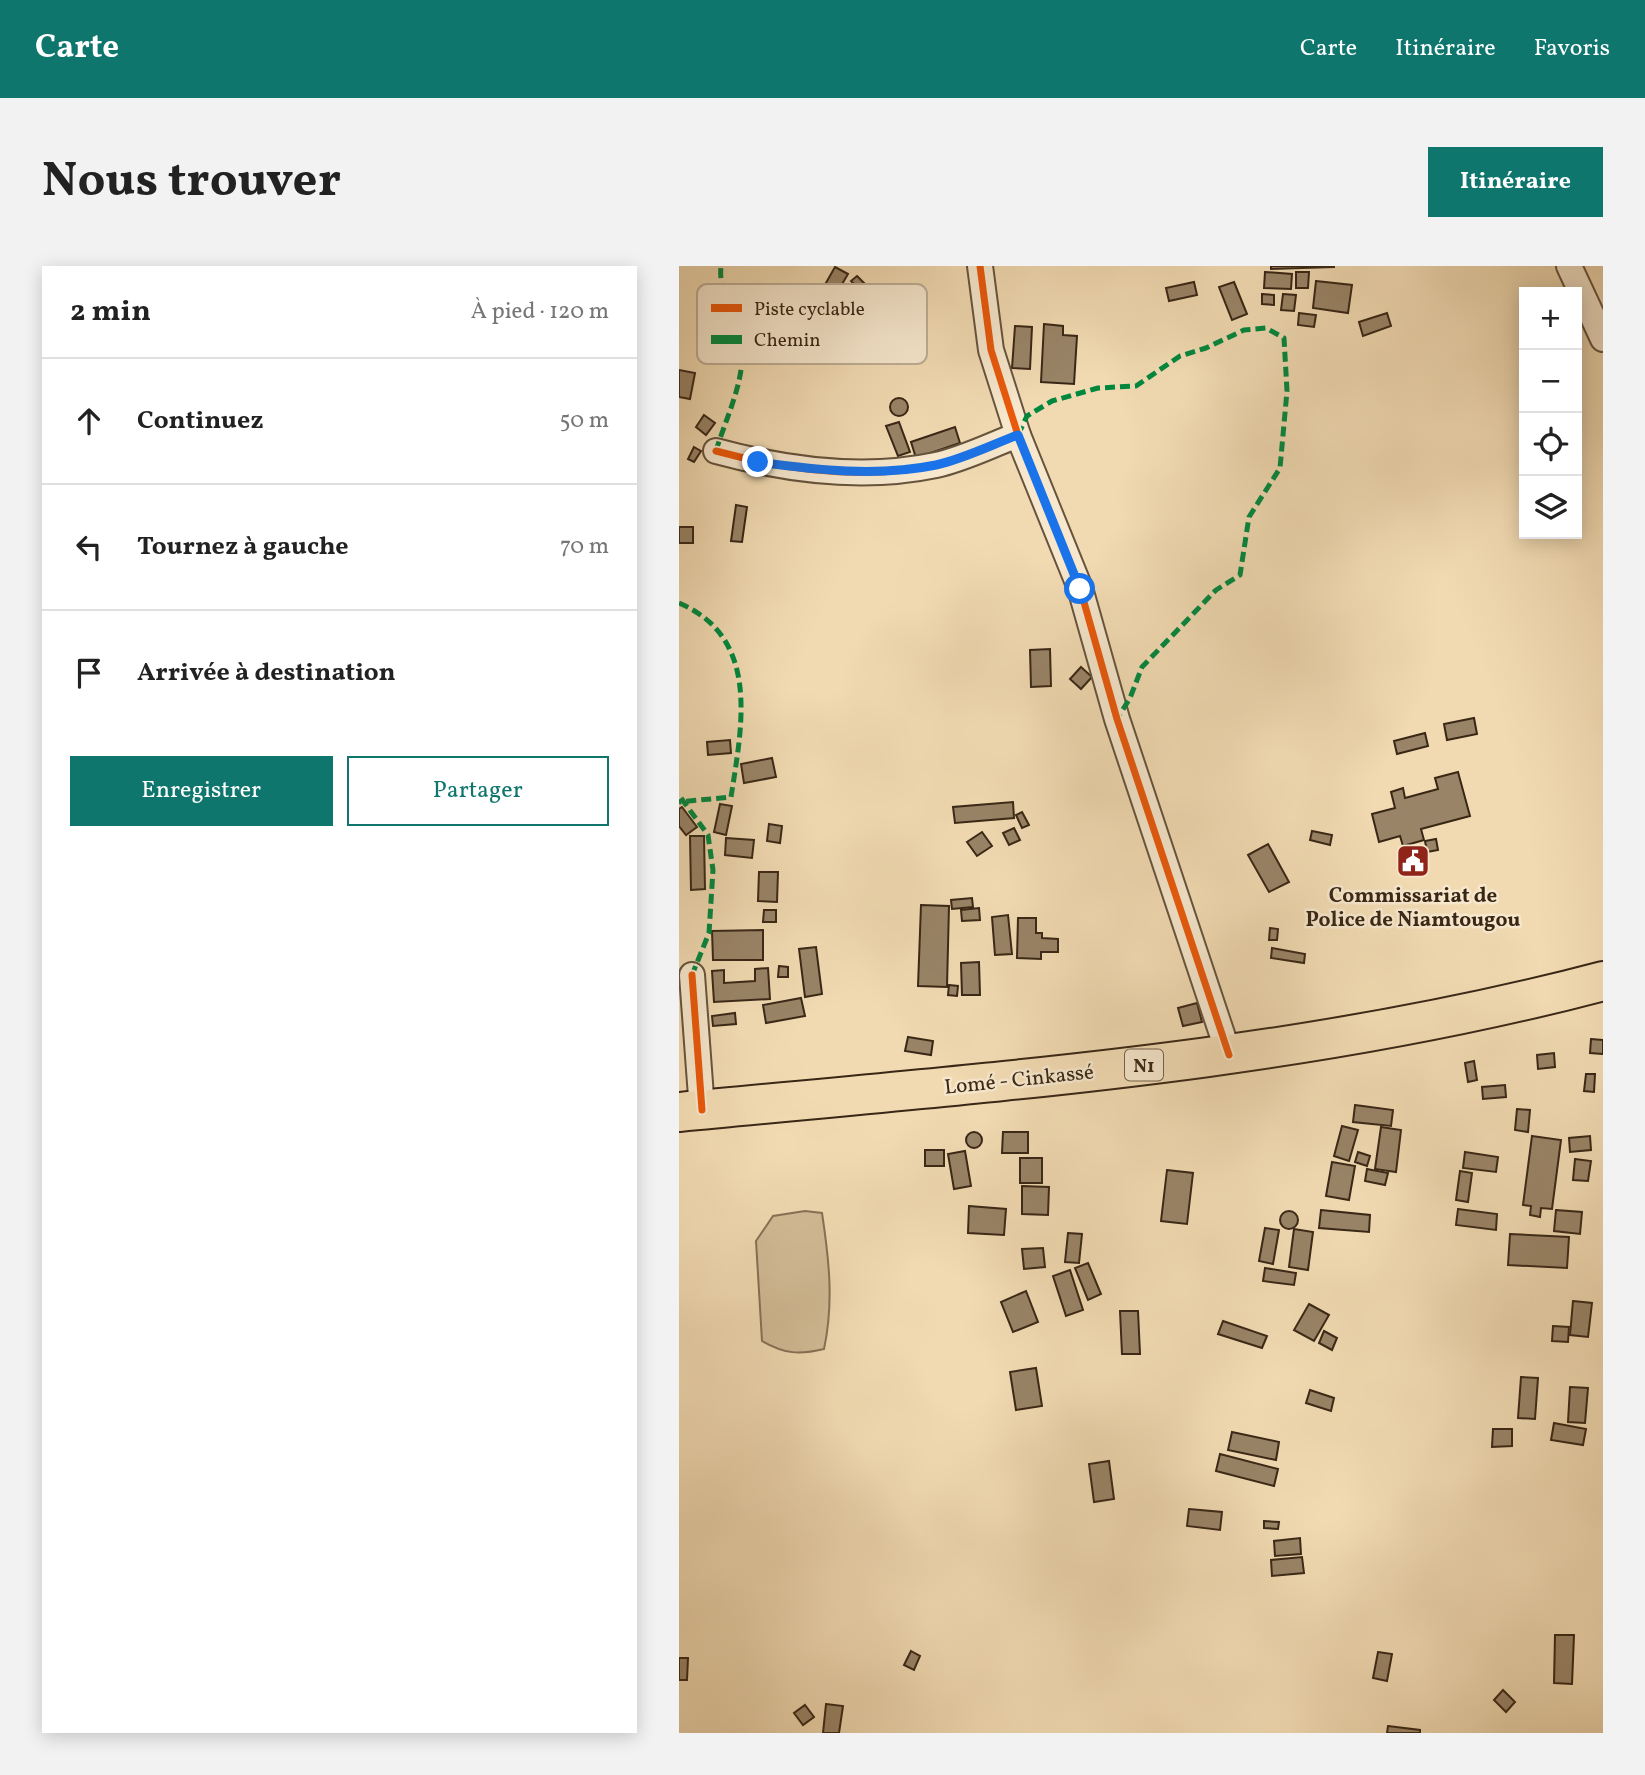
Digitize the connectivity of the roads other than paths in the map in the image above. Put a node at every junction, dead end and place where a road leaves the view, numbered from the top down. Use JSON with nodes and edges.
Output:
{"nodes":[{"id":1,"x":980,"y":266,"type":"edge"},
{"id":2,"x":1569,"y":266,"type":"edge"},
{"id":3,"x":1603,"y":340,"type":"edge"},
{"id":4,"x":1018,"y":435,"type":"junction"},
{"id":5,"x":716,"y":451,"type":"dead end"},
{"id":6,"x":692,"y":975,"type":"dead end"},
{"id":7,"x":1603,"y":981,"type":"edge"},
{"id":8,"x":1229,"y":1055,"type":"junction"},
{"id":9,"x":690,"y":1111,"type":"edge"}],
"edges":[{"from":1,"to":4,"type":"street"},
{"from":2,"to":3,"type":"street"},
{"from":4,"to":5,"type":"street"},
{"from":4,"to":8,"type":"street"},
{"from":6,"to":9,"type":"street"},
{"from":7,"to":8,"type":"highway","name":"Lomé - Cinkassé","number":"N1"},
{"from":8,"to":9,"type":"highway","name":"Lomé - Cinkassé","number":"N1"}]}
